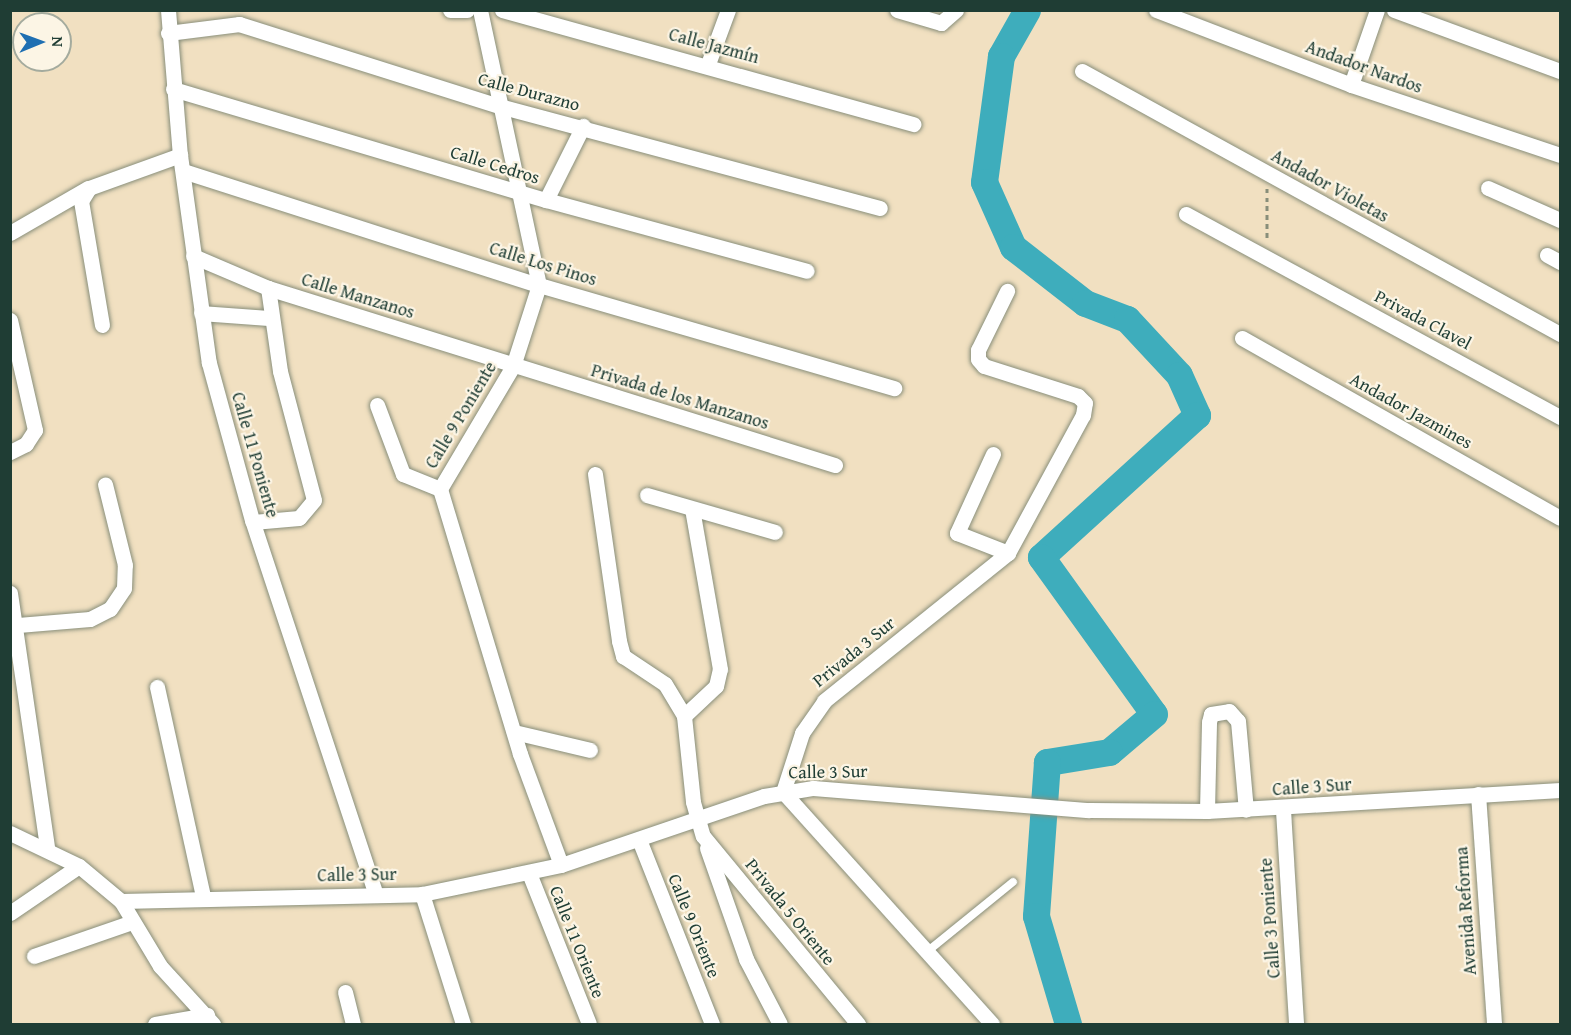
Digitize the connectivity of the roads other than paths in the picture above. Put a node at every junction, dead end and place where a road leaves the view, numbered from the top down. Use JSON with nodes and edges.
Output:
{"nodes":[{"id":1,"x":168,"y":10,"type":"edge"},
{"id":2,"x":450,"y":10,"type":"edge"},
{"id":3,"x":467,"y":10,"type":"edge"},
{"id":4,"x":480,"y":10,"type":"edge"},
{"id":5,"x":502,"y":10,"type":"edge"},
{"id":6,"x":728,"y":10,"type":"edge"},
{"id":7,"x":897,"y":10,"type":"edge"},
{"id":8,"x":956,"y":10,"type":"edge"},
{"id":9,"x":1156,"y":10,"type":"edge"},
{"id":10,"x":1377,"y":10,"type":"edge"},
{"id":11,"x":1394,"y":10,"type":"edge"},
{"id":12,"x":168,"y":33,"type":"junction"},
{"id":13,"x":708,"y":64,"type":"junction"},
{"id":14,"x":1082,"y":71,"type":"dead end"},
{"id":15,"x":1560,"y":71,"type":"edge"},
{"id":16,"x":1351,"y":85,"type":"junction"},
{"id":17,"x":173,"y":89,"type":"junction"},
{"id":18,"x":503,"y":107,"type":"junction"},
{"id":19,"x":914,"y":124,"type":"dead end"},
{"id":20,"x":583,"y":126,"type":"junction"},
{"id":21,"x":180,"y":155,"type":"junction"},
{"id":22,"x":1560,"y":155,"type":"edge"},
{"id":23,"x":183,"y":171,"type":"junction"},
{"id":24,"x":89,"y":188,"type":"junction"},
{"id":25,"x":1488,"y":188,"type":"dead end"},
{"id":26,"x":524,"y":194,"type":"junction"},
{"id":27,"x":546,"y":200,"type":"junction"},
{"id":28,"x":880,"y":208,"type":"dead end"},
{"id":29,"x":1186,"y":214,"type":"dead end"},
{"id":30,"x":1560,"y":220,"type":"edge"},
{"id":31,"x":10,"y":233,"type":"edge"},
{"id":32,"x":193,"y":256,"type":"junction"},
{"id":33,"x":807,"y":271,"type":"dead end"},
{"id":34,"x":539,"y":285,"type":"junction"},
{"id":35,"x":268,"y":288,"type":"junction"},
{"id":36,"x":1007,"y":291,"type":"dead end"},
{"id":37,"x":201,"y":313,"type":"junction"},
{"id":38,"x":268,"y":318,"type":"junction"},
{"id":39,"x":10,"y":320,"type":"edge"},
{"id":40,"x":102,"y":325,"type":"dead end"},
{"id":41,"x":1560,"y":334,"type":"edge"},
{"id":42,"x":1242,"y":338,"type":"dead end"},
{"id":43,"x":513,"y":366,"type":"junction"},
{"id":44,"x":894,"y":388,"type":"dead end"},
{"id":45,"x":377,"y":405,"type":"dead end"},
{"id":46,"x":1560,"y":417,"type":"edge"},
{"id":47,"x":10,"y":452,"type":"edge"},
{"id":48,"x":993,"y":454,"type":"dead end"},
{"id":49,"x":835,"y":465,"type":"dead end"},
{"id":50,"x":595,"y":474,"type":"dead end"},
{"id":51,"x":105,"y":484,"type":"dead end"},
{"id":52,"x":440,"y":489,"type":"junction"},
{"id":53,"x":647,"y":495,"type":"dead end"},
{"id":54,"x":692,"y":509,"type":"junction"},
{"id":55,"x":1560,"y":518,"type":"edge"},
{"id":56,"x":253,"y":522,"type":"junction"},
{"id":57,"x":775,"y":532,"type":"dead end"},
{"id":58,"x":1008,"y":553,"type":"junction"},
{"id":59,"x":10,"y":593,"type":"edge"},
{"id":60,"x":18,"y":625,"type":"junction"},
{"id":61,"x":157,"y":687,"type":"dead end"},
{"id":62,"x":684,"y":716,"type":"junction"},
{"id":63,"x":514,"y":732,"type":"junction"},
{"id":64,"x":590,"y":750,"type":"dead end"},
{"id":65,"x":1560,"y":790,"type":"edge"},
{"id":66,"x":783,"y":792,"type":"junction"},
{"id":67,"x":1478,"y":794,"type":"junction"},
{"id":68,"x":1246,"y":810,"type":"junction"},
{"id":69,"x":1282,"y":810,"type":"junction"},
{"id":70,"x":1207,"y":811,"type":"junction"},
{"id":71,"x":698,"y":821,"type":"junction"},
{"id":72,"x":11,"y":834,"type":"edge"},
{"id":73,"x":703,"y":836,"type":"junction"},
{"id":74,"x":640,"y":842,"type":"junction"},
{"id":75,"x":47,"y":848,"type":"junction"},
{"id":76,"x":561,"y":865,"type":"junction"},
{"id":77,"x":79,"y":866,"type":"junction"},
{"id":78,"x":529,"y":873,"type":"junction"},
{"id":79,"x":1013,"y":882,"type":"dead end"},
{"id":80,"x":422,"y":894,"type":"junction"},
{"id":81,"x":376,"y":895,"type":"junction"},
{"id":82,"x":203,"y":896,"type":"junction"},
{"id":83,"x":120,"y":901,"type":"junction"},
{"id":84,"x":10,"y":913,"type":"edge"},
{"id":85,"x":132,"y":922,"type":"junction"},
{"id":86,"x":929,"y":950,"type":"junction"},
{"id":87,"x":34,"y":956,"type":"dead end"},
{"id":88,"x":345,"y":992,"type":"dead end"},
{"id":89,"x":210,"y":1020,"type":"edge"},
{"id":90,"x":155,"y":1024,"type":"edge"},
{"id":91,"x":352,"y":1024,"type":"edge"},
{"id":92,"x":463,"y":1024,"type":"edge"},
{"id":93,"x":589,"y":1024,"type":"edge"},
{"id":94,"x":712,"y":1024,"type":"edge"},
{"id":95,"x":780,"y":1024,"type":"edge"},
{"id":96,"x":858,"y":1024,"type":"edge"},
{"id":97,"x":992,"y":1024,"type":"edge"},
{"id":98,"x":1296,"y":1024,"type":"edge"},
{"id":99,"x":1494,"y":1024,"type":"edge"}],
"edges":[{"from":1,"to":12,"type":"street","name":"Calle 11 Poniente"},
{"from":2,"to":3,"type":"street"},
{"from":4,"to":18,"type":"street","name":"Calle 9 Poniente"},
{"from":5,"to":13,"type":"street","name":"Calle Jazmín"},
{"from":6,"to":13,"type":"street"},
{"from":7,"to":8,"type":"street"},
{"from":9,"to":16,"type":"street","name":"Andador Nardos"},
{"from":10,"to":16,"type":"street"},
{"from":11,"to":15,"type":"street"},
{"from":12,"to":17,"type":"street","name":"Calle 11 Poniente"},
{"from":12,"to":18,"type":"street","name":"Calle Durazno"},
{"from":13,"to":19,"type":"street","name":"Calle Jazmín"},
{"from":14,"to":41,"type":"street","name":"Andador Violetas"},
{"from":16,"to":22,"type":"street","name":"Andador Nardos"},
{"from":17,"to":21,"type":"street","name":"Calle 11 Poniente"},
{"from":17,"to":26,"type":"street","name":"Calle Cedros"},
{"from":18,"to":20,"type":"street","name":"Calle Durazno"},
{"from":18,"to":26,"type":"street","name":"Calle 9 Poniente"},
{"from":20,"to":27,"type":"street"},
{"from":20,"to":28,"type":"street","name":"Calle Durazno"},
{"from":21,"to":23,"type":"street","name":"Calle 11 Poniente"},
{"from":21,"to":24,"type":"street"},
{"from":23,"to":32,"type":"street","name":"Calle 11 Poniente"},
{"from":23,"to":34,"type":"street","name":"Calle Los Pinos"},
{"from":24,"to":31,"type":"street"},
{"from":24,"to":40,"type":"street"},
{"from":25,"to":30,"type":"street"},
{"from":26,"to":27,"type":"street","name":"Calle Cedros"},
{"from":26,"to":34,"type":"street","name":"Calle 9 Poniente"},
{"from":27,"to":33,"type":"street","name":"Calle Cedros"},
{"from":29,"to":46,"type":"street","name":"Privada Clavel"},
{"from":32,"to":35,"type":"street","name":"Calle Manzanos"},
{"from":32,"to":37,"type":"street","name":"Calle 11 Poniente"},
{"from":34,"to":43,"type":"street","name":"Calle 9 Poniente"},
{"from":34,"to":44,"type":"street","name":"Calle Los Pinos"},
{"from":35,"to":38,"type":"street"},
{"from":35,"to":43,"type":"street","name":"Calle Manzanos"},
{"from":36,"to":58,"type":"street","name":"Privada 3 Sur"},
{"from":37,"to":38,"type":"street"},
{"from":37,"to":56,"type":"street","name":"Calle 11 Poniente"},
{"from":38,"to":56,"type":"street"},
{"from":39,"to":47,"type":"street"},
{"from":42,"to":55,"type":"street","name":"Andador Jazmines"},
{"from":43,"to":49,"type":"street","name":"Privada de los Manzanos"},
{"from":43,"to":52,"type":"street","name":"Calle 9 Poniente"},
{"from":45,"to":52,"type":"street"},
{"from":48,"to":58,"type":"street"},
{"from":50,"to":62,"type":"street"},
{"from":51,"to":60,"type":"street"},
{"from":52,"to":63,"type":"street","name":"Calle 9 Poniente"},
{"from":53,"to":54,"type":"street"},
{"from":54,"to":57,"type":"street"},
{"from":54,"to":62,"type":"street"},
{"from":56,"to":81,"type":"street","name":"Calle 11 Poniente"},
{"from":58,"to":66,"type":"street","name":"Privada 3 Sur"},
{"from":59,"to":60,"type":"street"},
{"from":60,"to":75,"type":"street"},
{"from":61,"to":82,"type":"street"},
{"from":62,"to":71,"type":"street","name":"Privada 5 Oriente"},
{"from":63,"to":64,"type":"street"},
{"from":63,"to":76,"type":"street","name":"Calle 9 Poniente"},
{"from":65,"to":67,"type":"street","name":"Calle 3 Sur"},
{"from":66,"to":70,"type":"street","name":"Calle 3 Sur"},
{"from":66,"to":71,"type":"street","name":"Calle 3 Sur"},
{"from":66,"to":86,"type":"street"},
{"from":67,"to":69,"type":"street","name":"Calle 3 Sur"},
{"from":67,"to":99,"type":"street","name":"Avenida Reforma"},
{"from":68,"to":69,"type":"street","name":"Calle 3 Sur"},
{"from":68,"to":70,"type":"street","name":"Calle 3 Sur"},
{"from":68,"to":70,"type":"street"},
{"from":69,"to":98,"type":"street","name":"Calle 3 Poniente"},
{"from":71,"to":73,"type":"street","name":"Privada 5 Oriente"},
{"from":71,"to":74,"type":"street","name":"Calle 3 Sur"},
{"from":72,"to":75,"type":"street"},
{"from":73,"to":95,"type":"street"},
{"from":73,"to":96,"type":"street","name":"Privada 5 Oriente"},
{"from":74,"to":76,"type":"street","name":"Calle 3 Sur"},
{"from":74,"to":94,"type":"street","name":"Calle 9 Oriente"},
{"from":75,"to":77,"type":"street"},
{"from":76,"to":78,"type":"street","name":"Calle 3 Sur"},
{"from":77,"to":83,"type":"street"},
{"from":77,"to":84,"type":"street"},
{"from":78,"to":80,"type":"street","name":"Calle 3 Sur"},
{"from":78,"to":93,"type":"street","name":"Calle 11 Oriente"},
{"from":79,"to":86,"type":"lane"},
{"from":80,"to":81,"type":"street","name":"Calle 3 Sur"},
{"from":80,"to":92,"type":"street"},
{"from":81,"to":82,"type":"street","name":"Calle 3 Sur"},
{"from":82,"to":83,"type":"street","name":"Calle 3 Sur"},
{"from":83,"to":85,"type":"street"},
{"from":85,"to":87,"type":"street"},
{"from":85,"to":89,"type":"street"},
{"from":86,"to":97,"type":"street"},
{"from":88,"to":91,"type":"street"},
{"from":89,"to":90,"type":"street"}]}
